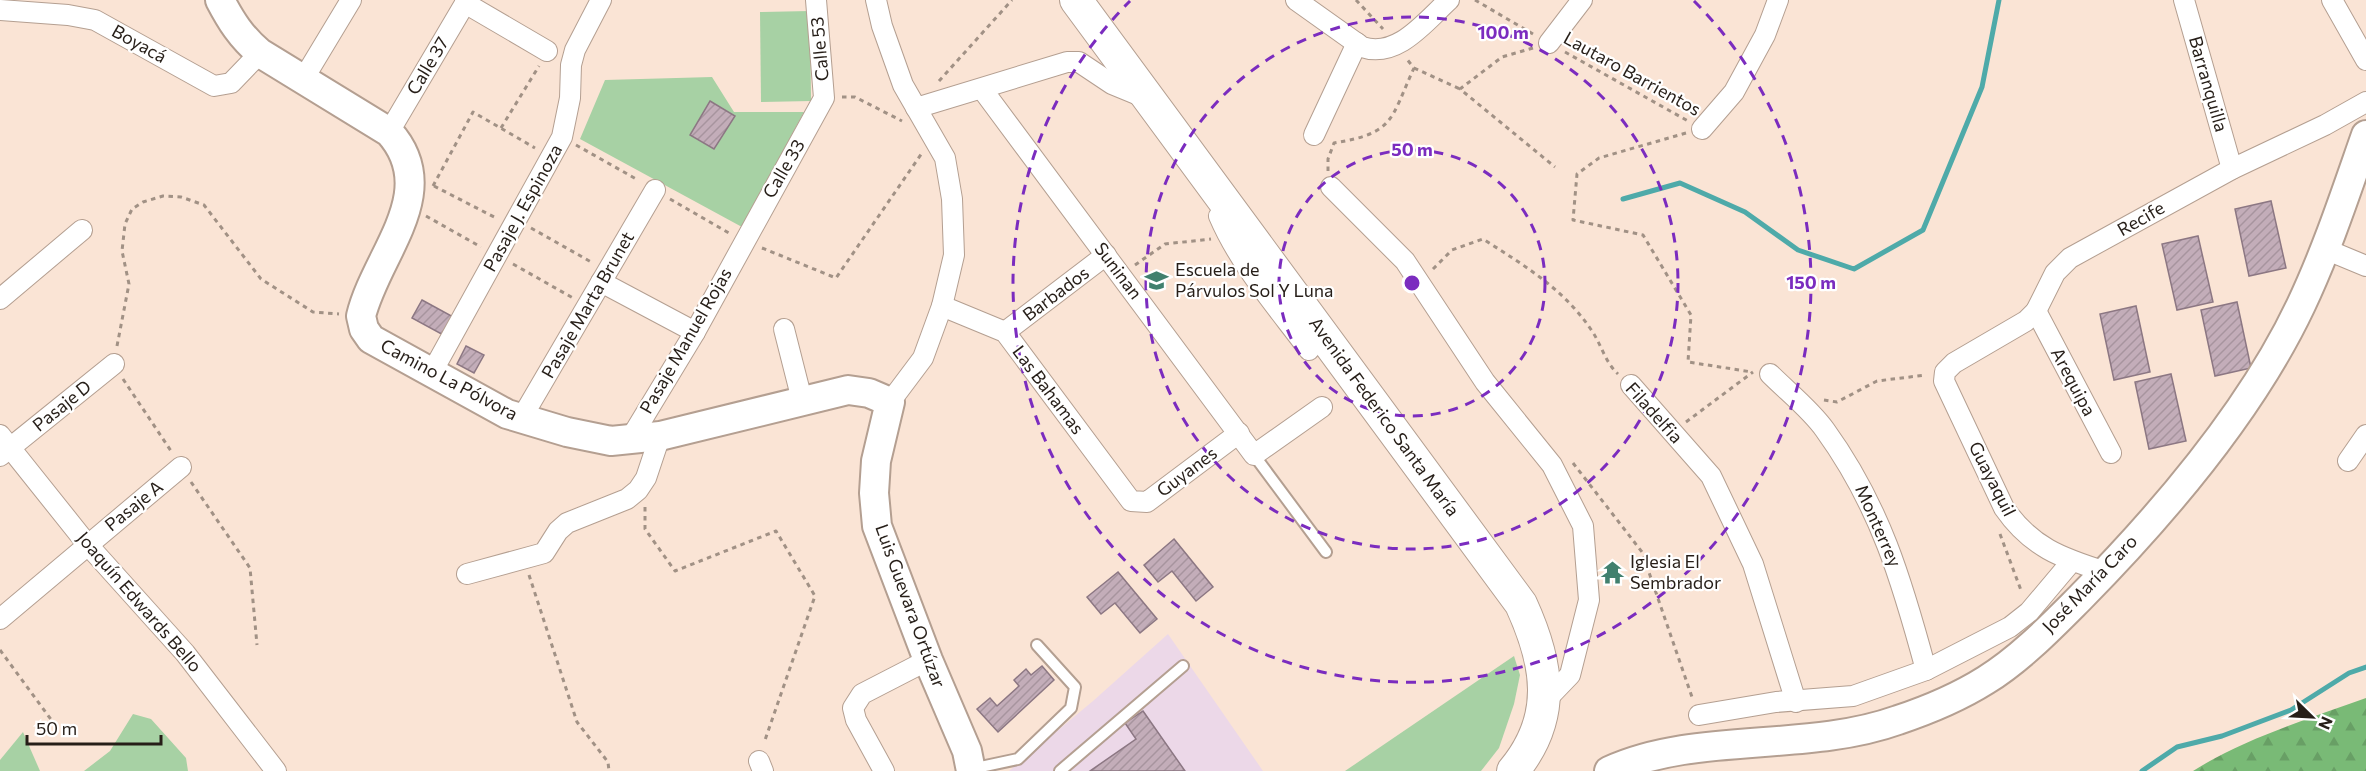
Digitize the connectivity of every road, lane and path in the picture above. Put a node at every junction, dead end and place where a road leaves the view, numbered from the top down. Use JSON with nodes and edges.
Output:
{"nodes":[{"id":1,"x":351,"y":0,"type":"edge"},
{"id":2,"x":601,"y":0,"type":"edge"},
{"id":3,"x":816,"y":0,"type":"edge"},
{"id":4,"x":876,"y":0,"type":"edge"},
{"id":5,"x":1012,"y":0,"type":"edge"},
{"id":6,"x":1076,"y":0,"type":"edge"},
{"id":7,"x":1296,"y":0,"type":"edge"},
{"id":8,"x":1356,"y":0,"type":"edge"},
{"id":9,"x":1449,"y":0,"type":"edge"},
{"id":10,"x":1475,"y":0,"type":"edge"},
{"id":11,"x":1581,"y":0,"type":"edge"},
{"id":12,"x":1778,"y":0,"type":"edge"},
{"id":13,"x":2184,"y":0,"type":"edge"},
{"id":14,"x":2332,"y":0,"type":"edge"},
{"id":15,"x":466,"y":1,"type":"edge"},
{"id":16,"x":223,"y":2,"type":"edge"},
{"id":17,"x":0,"y":10,"type":"edge"},
{"id":18,"x":1357,"y":43,"type":"junction"},
{"id":19,"x":1549,"y":43,"type":"junction"},
{"id":20,"x":1395,"y":45,"type":"junction"},
{"id":21,"x":548,"y":51,"type":"joint"},
{"id":22,"x":260,"y":53,"type":"junction"},
{"id":23,"x":2366,"y":60,"type":"edge"},
{"id":24,"x":1414,"y":68,"type":"junction"},
{"id":25,"x":304,"y":78,"type":"junction"},
{"id":26,"x":982,"y":89,"type":"junction"},
{"id":27,"x":1460,"y":89,"type":"junction"},
{"id":28,"x":824,"y":98,"type":"junction"},
{"id":29,"x":1146,"y":98,"type":"junction"},
{"id":30,"x":2366,"y":102,"type":"edge"},
{"id":31,"x":916,"y":108,"type":"junction"},
{"id":32,"x":501,"y":128,"type":"junction"},
{"id":33,"x":1702,"y":129,"type":"junction"},
{"id":34,"x":389,"y":132,"type":"junction"},
{"id":35,"x":1314,"y":135,"type":"dead end"},
{"id":36,"x":2366,"y":135,"type":"edge"},
{"id":37,"x":933,"y":137,"type":"junction"},
{"id":38,"x":551,"y":157,"type":"junction"},
{"id":39,"x":1555,"y":167,"type":"dead end"},
{"id":40,"x":2232,"y":169,"type":"junction"},
{"id":41,"x":434,"y":186,"type":"junction"},
{"id":42,"x":1331,"y":188,"type":"joint"},
{"id":43,"x":655,"y":190,"type":"dead end"},
{"id":44,"x":429,"y":195,"type":"dead end"},
{"id":45,"x":1227,"y":206,"type":"junction"},
{"id":46,"x":514,"y":223,"type":"junction"},
{"id":47,"x":82,"y":230,"type":"dead end"},
{"id":48,"x":1228,"y":237,"type":"junction"},
{"id":49,"x":743,"y":241,"type":"joint"},
{"id":50,"x":2325,"y":249,"type":"junction"},
{"id":51,"x":1106,"y":255,"type":"junction"},
{"id":52,"x":2366,"y":266,"type":"edge"},
{"id":53,"x":1121,"y":275,"type":"junction"},
{"id":54,"x":604,"y":277,"type":"junction"},
{"id":55,"x":1418,"y":282,"type":"junction"},
{"id":56,"x":0,"y":299,"type":"edge"},
{"id":57,"x":942,"y":306,"type":"junction"},
{"id":58,"x":2036,"y":311,"type":"junction"},
{"id":59,"x":362,"y":316,"type":"junction"},
{"id":60,"x":784,"y":329,"type":"dead end"},
{"id":61,"x":695,"y":332,"type":"junction"},
{"id":62,"x":1005,"y":332,"type":"junction"},
{"id":63,"x":1309,"y":350,"type":"dead end"},
{"id":64,"x":114,"y":364,"type":"junction"},
{"id":65,"x":1945,"y":372,"type":"junction"},
{"id":66,"x":1762,"y":373,"type":"junction"},
{"id":67,"x":431,"y":374,"type":"junction"},
{"id":68,"x":1631,"y":385,"type":"joint"},
{"id":69,"x":802,"y":400,"type":"junction"},
{"id":70,"x":1819,"y":400,"type":"dead end"},
{"id":71,"x":890,"y":402,"type":"junction"},
{"id":72,"x":1322,"y":407,"type":"dead end"},
{"id":73,"x":521,"y":419,"type":"junction"},
{"id":74,"x":1672,"y":432,"type":"junction"},
{"id":75,"x":1239,"y":433,"type":"junction"},
{"id":76,"x":2366,"y":435,"type":"edge"},
{"id":77,"x":660,"y":436,"type":"junction"},
{"id":78,"x":629,"y":441,"type":"junction"},
{"id":79,"x":4,"y":446,"type":"edge"},
{"id":80,"x":2111,"y":453,"type":"dead end"},
{"id":81,"x":1254,"y":454,"type":"junction"},
{"id":82,"x":1567,"y":454,"type":"dead end"},
{"id":83,"x":2348,"y":461,"type":"dead end"},
{"id":84,"x":181,"y":467,"type":"junction"},
{"id":85,"x":646,"y":478,"type":"junction"},
{"id":86,"x":1131,"y":501,"type":"joint"},
{"id":87,"x":87,"y":544,"type":"junction"},
{"id":88,"x":1326,"y":552,"type":"dead end"},
{"id":89,"x":524,"y":559,"type":"junction"},
{"id":90,"x":2072,"y":561,"type":"junction"},
{"id":91,"x":2106,"y":572,"type":"junction"},
{"id":92,"x":467,"y":574,"type":"dead end"},
{"id":93,"x":0,"y":619,"type":"edge"},
{"id":94,"x":257,"y":645,"type":"dead end"},
{"id":95,"x":1037,"y":645,"type":"dead end"},
{"id":96,"x":0,"y":650,"type":"edge"},
{"id":97,"x":928,"y":660,"type":"junction"},
{"id":98,"x":1183,"y":666,"type":"dead end"},
{"id":99,"x":1926,"y":670,"type":"junction"},
{"id":100,"x":1545,"y":701,"type":"junction"},
{"id":101,"x":1796,"y":702,"type":"junction"},
{"id":102,"x":1699,"y":715,"type":"joint"},
{"id":103,"x":58,"y":729,"type":"dead end"},
{"id":104,"x":761,"y":766,"type":"edge"},
{"id":105,"x":971,"y":770,"type":"edge"},
{"id":106,"x":276,"y":771,"type":"edge"},
{"id":107,"x":609,"y":771,"type":"edge"},
{"id":108,"x":884,"y":771,"type":"edge"},
{"id":109,"x":1060,"y":771,"type":"edge"},
{"id":110,"x":1513,"y":771,"type":"edge"},
{"id":111,"x":1609,"y":771,"type":"edge"}],
"edges":[{"from":1,"to":25,"type":"street"},
{"from":2,"to":38,"type":"street","name":"Pasaje J. Espinoza"},
{"from":3,"to":28,"type":"street","name":"Calle 53"},
{"from":4,"to":31,"type":"street"},
{"from":5,"to":31,"type":"path"},
{"from":6,"to":29,"type":"main road","name":"Avenida Federico Santa María"},
{"from":7,"to":18,"type":"street"},
{"from":8,"to":20,"type":"path"},
{"from":9,"to":20,"type":"street"},
{"from":10,"to":19,"type":"path","name":"Lautaro Barrientos"},
{"from":11,"to":19,"type":"street"},
{"from":12,"to":33,"type":"street"},
{"from":13,"to":40,"type":"street","name":"Barranquilla"},
{"from":14,"to":23,"type":"street"},
{"from":15,"to":21,"type":"street"},
{"from":15,"to":34,"type":"street","name":"Calle 37"},
{"from":16,"to":22,"type":"street"},
{"from":17,"to":22,"type":"street","name":"Boyacá"},
{"from":18,"to":20,"type":"street"},
{"from":18,"to":35,"type":"street"},
{"from":19,"to":27,"type":"path"},
{"from":19,"to":33,"type":"path","name":"Lautaro Barrientos"},
{"from":20,"to":24,"type":"path"},
{"from":21,"to":32,"type":"path"},
{"from":22,"to":25,"type":"street"},
{"from":24,"to":27,"type":"path"},
{"from":24,"to":42,"type":"path"},
{"from":25,"to":34,"type":"street"},
{"from":26,"to":29,"type":"street"},
{"from":26,"to":31,"type":"street"},
{"from":26,"to":51,"type":"street","name":"Suninan"},
{"from":27,"to":39,"type":"path"},
{"from":28,"to":37,"type":"path"},
{"from":28,"to":49,"type":"street","name":"Calle 33"},
{"from":29,"to":45,"type":"main road","name":"Avenida Federico Santa María"},
{"from":30,"to":40,"type":"street","name":"Recife"},
{"from":31,"to":37,"type":"street"},
{"from":32,"to":38,"type":"path"},
{"from":32,"to":41,"type":"path"},
{"from":33,"to":66,"type":"path"},
{"from":34,"to":59,"type":"street"},
{"from":36,"to":50,"type":"street","name":"José María Caro"},
{"from":37,"to":57,"type":"street"},
{"from":38,"to":46,"type":"street","name":"Pasaje J. Espinoza"},
{"from":40,"to":58,"type":"street","name":"Recife"},
{"from":41,"to":44,"type":"path"},
{"from":41,"to":46,"type":"path"},
{"from":42,"to":55,"type":"street"},
{"from":43,"to":54,"type":"street","name":"Pasaje Marta Brunet"},
{"from":45,"to":48,"type":"street"},
{"from":45,"to":100,"type":"main road","name":"Avenida Federico Santa María"},
{"from":46,"to":54,"type":"path"},
{"from":46,"to":67,"type":"street","name":"Pasaje J. Espinoza"},
{"from":47,"to":56,"type":"street"},
{"from":48,"to":53,"type":"path"},
{"from":48,"to":63,"type":"street"},
{"from":49,"to":61,"type":"street","name":"Pasaje Manuel Rojas"},
{"from":50,"to":52,"type":"street"},
{"from":50,"to":91,"type":"street","name":"José María Caro"},
{"from":51,"to":53,"type":"street","name":"Suninan"},
{"from":51,"to":62,"type":"street","name":"Barbados"},
{"from":53,"to":75,"type":"street","name":"Suninan"},
{"from":54,"to":61,"type":"street"},
{"from":54,"to":73,"type":"street","name":"Pasaje Marta Brunet"},
{"from":55,"to":68,"type":"path","name":"Filadelfia"},
{"from":55,"to":100,"type":"street"},
{"from":57,"to":62,"type":"street","name":"Las Bahamas"},
{"from":57,"to":71,"type":"street"},
{"from":58,"to":65,"type":"street","name":"Recife"},
{"from":58,"to":80,"type":"street","name":"Arequipa"},
{"from":59,"to":64,"type":"path"},
{"from":59,"to":67,"type":"street","name":"Camino La Pólvora"},
{"from":60,"to":69,"type":"street"},
{"from":61,"to":78,"type":"street","name":"Pasaje Manuel Rojas"},
{"from":62,"to":86,"type":"street","name":"Las Bahamas"},
{"from":64,"to":79,"type":"street","name":"Pasaje D"},
{"from":64,"to":84,"type":"path"},
{"from":65,"to":70,"type":"path"},
{"from":65,"to":90,"type":"street","name":"Guayaquil"},
{"from":66,"to":74,"type":"path"},
{"from":66,"to":99,"type":"street","name":"Monterrey"},
{"from":67,"to":73,"type":"street","name":"Camino La Pólvora"},
{"from":68,"to":74,"type":"street","name":"Filadelfia"},
{"from":69,"to":71,"type":"street","name":"Camino La Pólvora"},
{"from":69,"to":77,"type":"street","name":"Camino La Pólvora"},
{"from":71,"to":97,"type":"street","name":"Luis Guevara Ortúzar"},
{"from":72,"to":81,"type":"street"},
{"from":73,"to":78,"type":"street","name":"Camino La Pólvora"},
{"from":74,"to":101,"type":"street","name":"Filadelfia"},
{"from":75,"to":81,"type":"street","name":"Suninan"},
{"from":75,"to":86,"type":"street","name":"Guyanes"},
{"from":76,"to":83,"type":"street"},
{"from":77,"to":78,"type":"street","name":"Camino La Pólvora"},
{"from":77,"to":85,"type":"street"},
{"from":79,"to":87,"type":"street","name":"Joaquín Edwards Bello"},
{"from":81,"to":88,"type":"lane"},
{"from":82,"to":102,"type":"path"},
{"from":84,"to":87,"type":"street","name":"Pasaje A"},
{"from":84,"to":94,"type":"path"},
{"from":85,"to":89,"type":"street"},
{"from":85,"to":104,"type":"path"},
{"from":87,"to":93,"type":"street","name":"Pasaje A"},
{"from":87,"to":106,"type":"street","name":"Joaquín Edwards Bello"},
{"from":89,"to":92,"type":"street"},
{"from":89,"to":107,"type":"path"},
{"from":90,"to":91,"type":"street","name":"Guayaquil"},
{"from":90,"to":99,"type":"street","name":"José María Caro"},
{"from":91,"to":111,"type":"street","name":"José María Caro"},
{"from":95,"to":105,"type":"lane"},
{"from":96,"to":103,"type":"path"},
{"from":97,"to":105,"type":"street","name":"Luis Guevara Ortúzar"},
{"from":97,"to":108,"type":"street"},
{"from":98,"to":109,"type":"lane"},
{"from":99,"to":101,"type":"street","name":"José María Caro"},
{"from":100,"to":110,"type":"main road","name":"Avenida Federico Santa María"},
{"from":101,"to":102,"type":"street","name":"José María Caro"}]}
